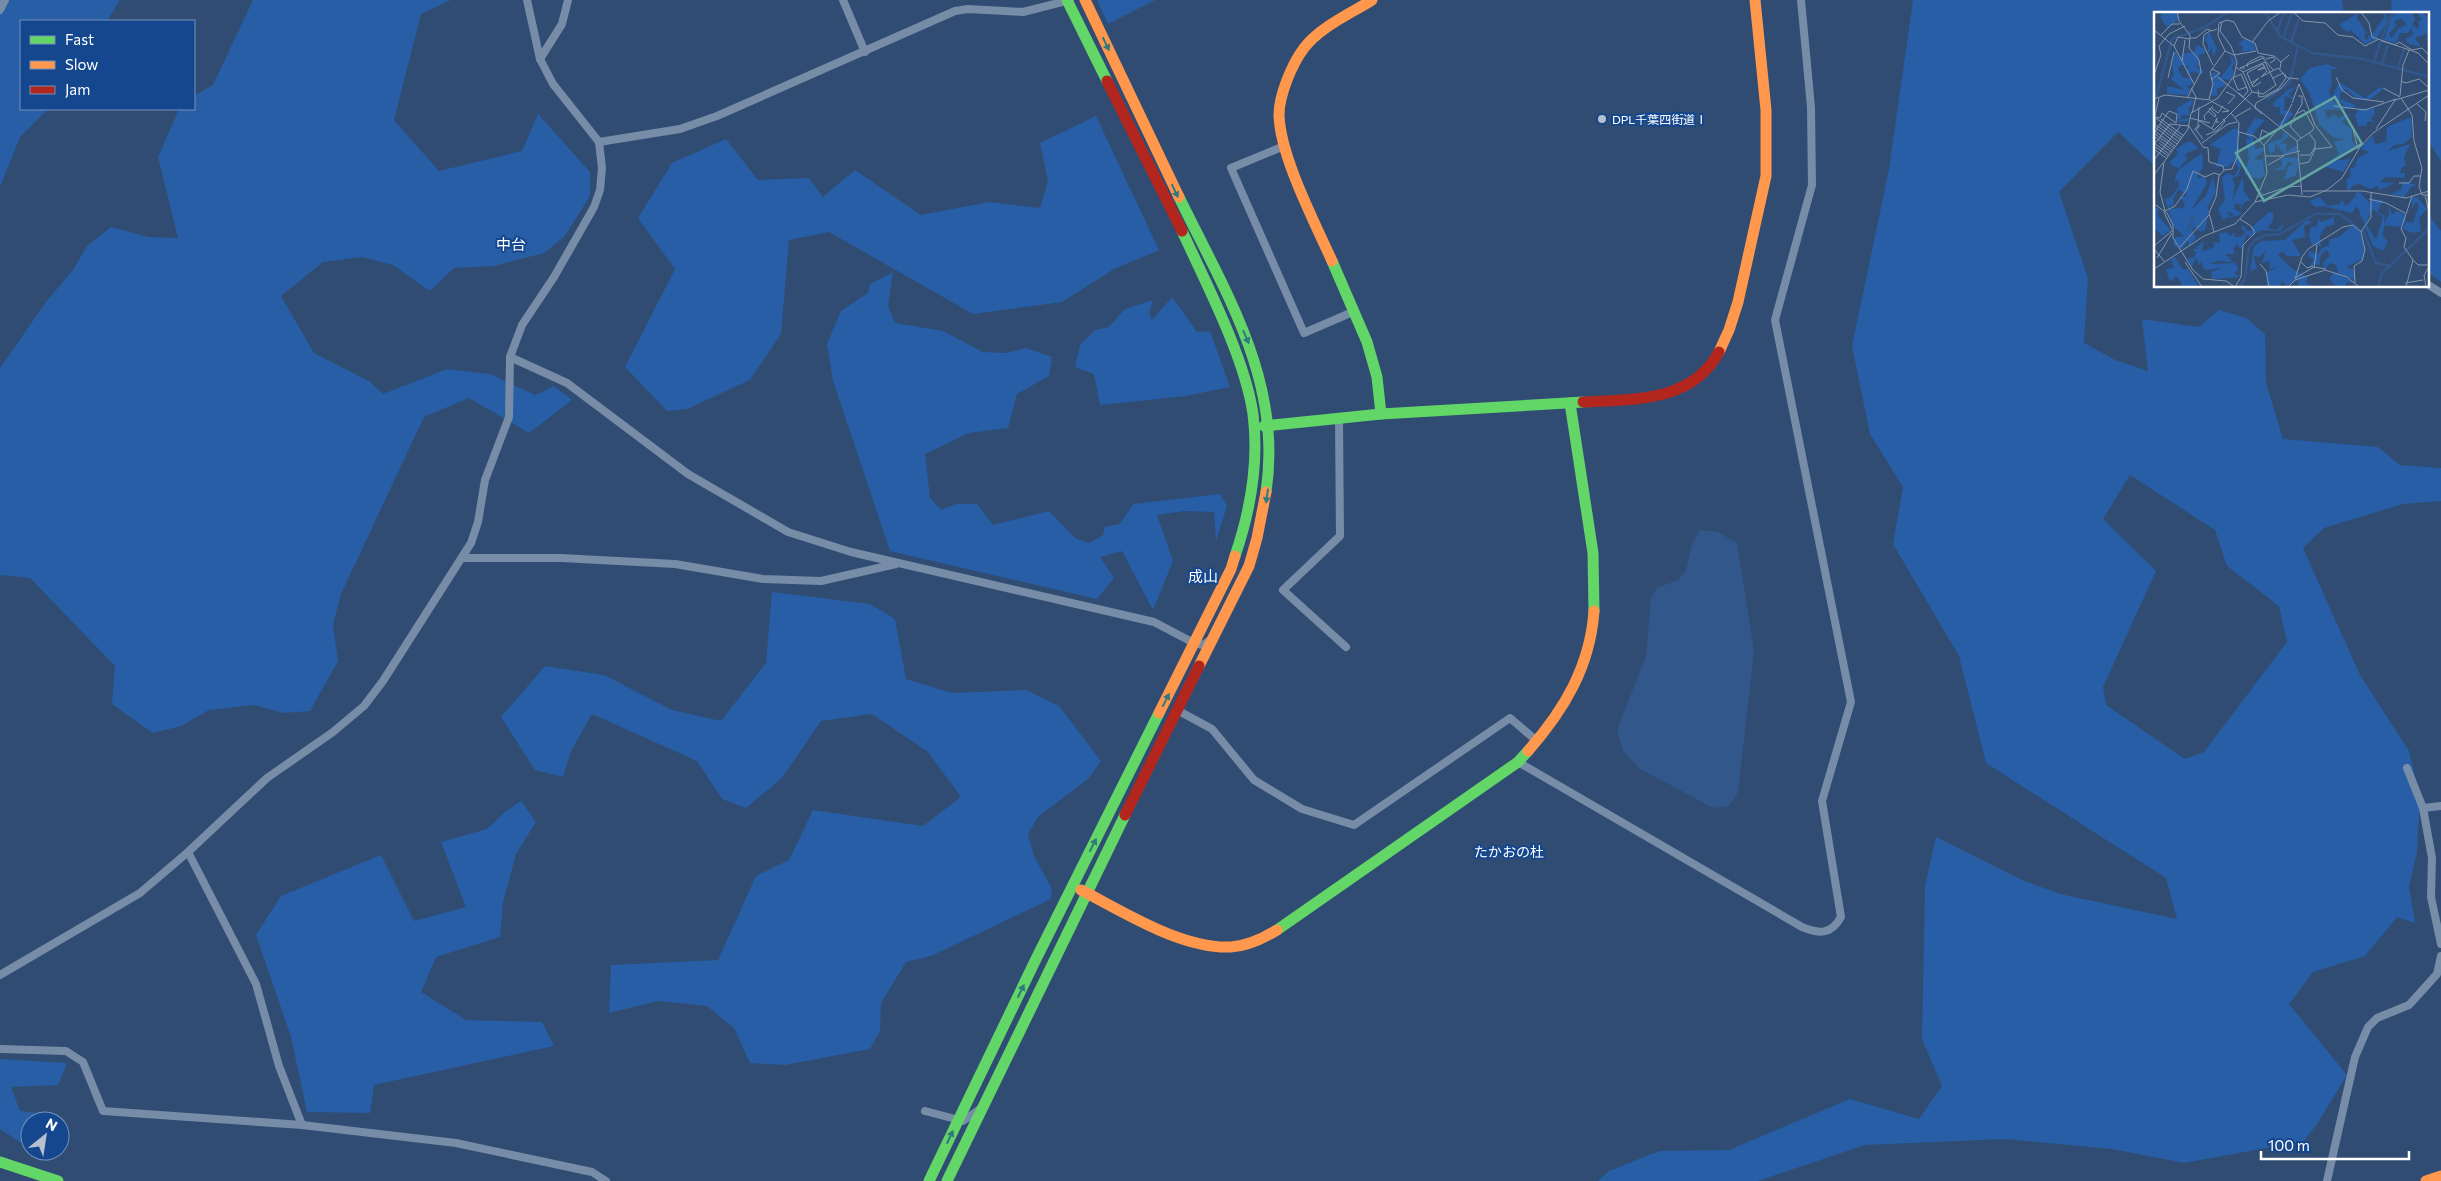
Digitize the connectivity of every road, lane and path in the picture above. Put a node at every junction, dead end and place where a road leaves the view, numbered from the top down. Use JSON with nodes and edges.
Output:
{"nodes":[{"id":1,"x":5,"y":0,"type":"edge"},
{"id":2,"x":527,"y":0,"type":"edge"},
{"id":3,"x":568,"y":0,"type":"edge"},
{"id":4,"x":844,"y":0,"type":"edge"},
{"id":5,"x":1069,"y":0,"type":"edge"},
{"id":6,"x":1085,"y":0,"type":"edge"},
{"id":7,"x":1372,"y":0,"type":"edge"},
{"id":8,"x":1755,"y":0,"type":"edge"},
{"id":9,"x":1801,"y":0,"type":"edge"},
{"id":10,"x":0,"y":10,"type":"edge"},
{"id":11,"x":865,"y":52,"type":"junction"},
{"id":12,"x":540,"y":59,"type":"junction"},
{"id":13,"x":599,"y":142,"type":"junction"},
{"id":14,"x":1284,"y":146,"type":"junction"},
{"id":15,"x":2428,"y":285,"type":"edge"},
{"id":16,"x":2441,"y":293,"type":"edge"},
{"id":17,"x":1355,"y":311,"type":"junction"},
{"id":18,"x":510,"y":357,"type":"junction"},
{"id":19,"x":1570,"y":403,"type":"junction"},
{"id":20,"x":1381,"y":414,"type":"junction"},
{"id":21,"x":1339,"y":418,"type":"junction"},
{"id":22,"x":1254,"y":426,"type":"junction"},
{"id":23,"x":1270,"y":426,"type":"junction"},
{"id":24,"x":463,"y":558,"type":"junction"},
{"id":25,"x":901,"y":563,"type":"junction"},
{"id":26,"x":1215,"y":635,"type":"junction"},
{"id":27,"x":1194,"y":643,"type":"junction"},
{"id":28,"x":1346,"y":647,"type":"dead end"},
{"id":29,"x":1177,"y":710,"type":"junction"},
{"id":30,"x":1537,"y":741,"type":"junction"},
{"id":31,"x":1518,"y":762,"type":"junction"},
{"id":32,"x":2407,"y":768,"type":"dead end"},
{"id":33,"x":2441,"y":806,"type":"edge"},
{"id":34,"x":2423,"y":808,"type":"junction"},
{"id":35,"x":188,"y":852,"type":"junction"},
{"id":36,"x":1072,"y":886,"type":"junction"},
{"id":37,"x":1086,"y":893,"type":"junction"},
{"id":38,"x":2441,"y":944,"type":"edge"},
{"id":39,"x":2441,"y":956,"type":"edge"},
{"id":40,"x":0,"y":975,"type":"edge"},
{"id":41,"x":0,"y":1049,"type":"edge"},
{"id":42,"x":981,"y":1108,"type":"junction"},
{"id":43,"x":925,"y":1111,"type":"dead end"},
{"id":44,"x":958,"y":1120,"type":"junction"},
{"id":45,"x":302,"y":1125,"type":"junction"},
{"id":46,"x":0,"y":1162,"type":"edge"},
{"id":47,"x":2441,"y":1176,"type":"edge"},
{"id":48,"x":58,"y":1181,"type":"edge"},
{"id":49,"x":606,"y":1181,"type":"edge"},
{"id":50,"x":929,"y":1181,"type":"edge"},
{"id":51,"x":947,"y":1181,"type":"edge"},
{"id":52,"x":2327,"y":1181,"type":"edge"},
{"id":53,"x":2426,"y":1181,"type":"edge"}],
"edges":[{"from":1,"to":10,"type":"street"},
{"from":2,"to":12,"type":"street"},
{"from":3,"to":12,"type":"street"},
{"from":4,"to":11,"type":"street"},
{"from":5,"to":11,"type":"street"},
{"from":5,"to":22,"type":"main road"},
{"from":6,"to":23,"type":"main road","one_way":true},
{"from":7,"to":14,"type":"main road"},
{"from":8,"to":19,"type":"main road"},
{"from":9,"to":31,"type":"street"},
{"from":11,"to":13,"type":"street"},
{"from":12,"to":13,"type":"street"},
{"from":13,"to":18,"type":"street"},
{"from":14,"to":17,"type":"main road"},
{"from":14,"to":17,"type":"street"},
{"from":15,"to":16,"type":"street"},
{"from":17,"to":20,"type":"main road"},
{"from":18,"to":24,"type":"street"},
{"from":18,"to":25,"type":"street"},
{"from":19,"to":20,"type":"main road"},
{"from":19,"to":30,"type":"main road"},
{"from":20,"to":21,"type":"main road"},
{"from":21,"to":23,"type":"main road"},
{"from":21,"to":28,"type":"street"},
{"from":22,"to":23,"type":"main road"},
{"from":22,"to":27,"type":"main road"},
{"from":23,"to":26,"type":"main road","one_way":true},
{"from":24,"to":25,"type":"street"},
{"from":24,"to":35,"type":"street"},
{"from":25,"to":27,"type":"street"},
{"from":26,"to":27,"type":"street"},
{"from":26,"to":29,"type":"main road"},
{"from":36,"to":27,"type":"main road","one_way":true},
{"from":29,"to":30,"type":"street"},
{"from":29,"to":37,"type":"main road"},
{"from":30,"to":31,"type":"main road"},
{"from":31,"to":37,"type":"main road"},
{"from":32,"to":34,"type":"street"},
{"from":33,"to":34,"type":"street"},
{"from":34,"to":38,"type":"street"},
{"from":35,"to":40,"type":"street"},
{"from":35,"to":45,"type":"street"},
{"from":36,"to":37,"type":"main road"},
{"from":44,"to":36,"type":"main road","one_way":true},
{"from":37,"to":42,"type":"main road"},
{"from":39,"to":52,"type":"street"},
{"from":41,"to":45,"type":"street"},
{"from":42,"to":44,"type":"street"},
{"from":42,"to":51,"type":"main road"},
{"from":43,"to":44,"type":"street"},
{"from":50,"to":44,"type":"main road","one_way":true},
{"from":45,"to":49,"type":"street"},
{"from":46,"to":48,"type":"main road"},
{"from":47,"to":53,"type":"main road"}]}
